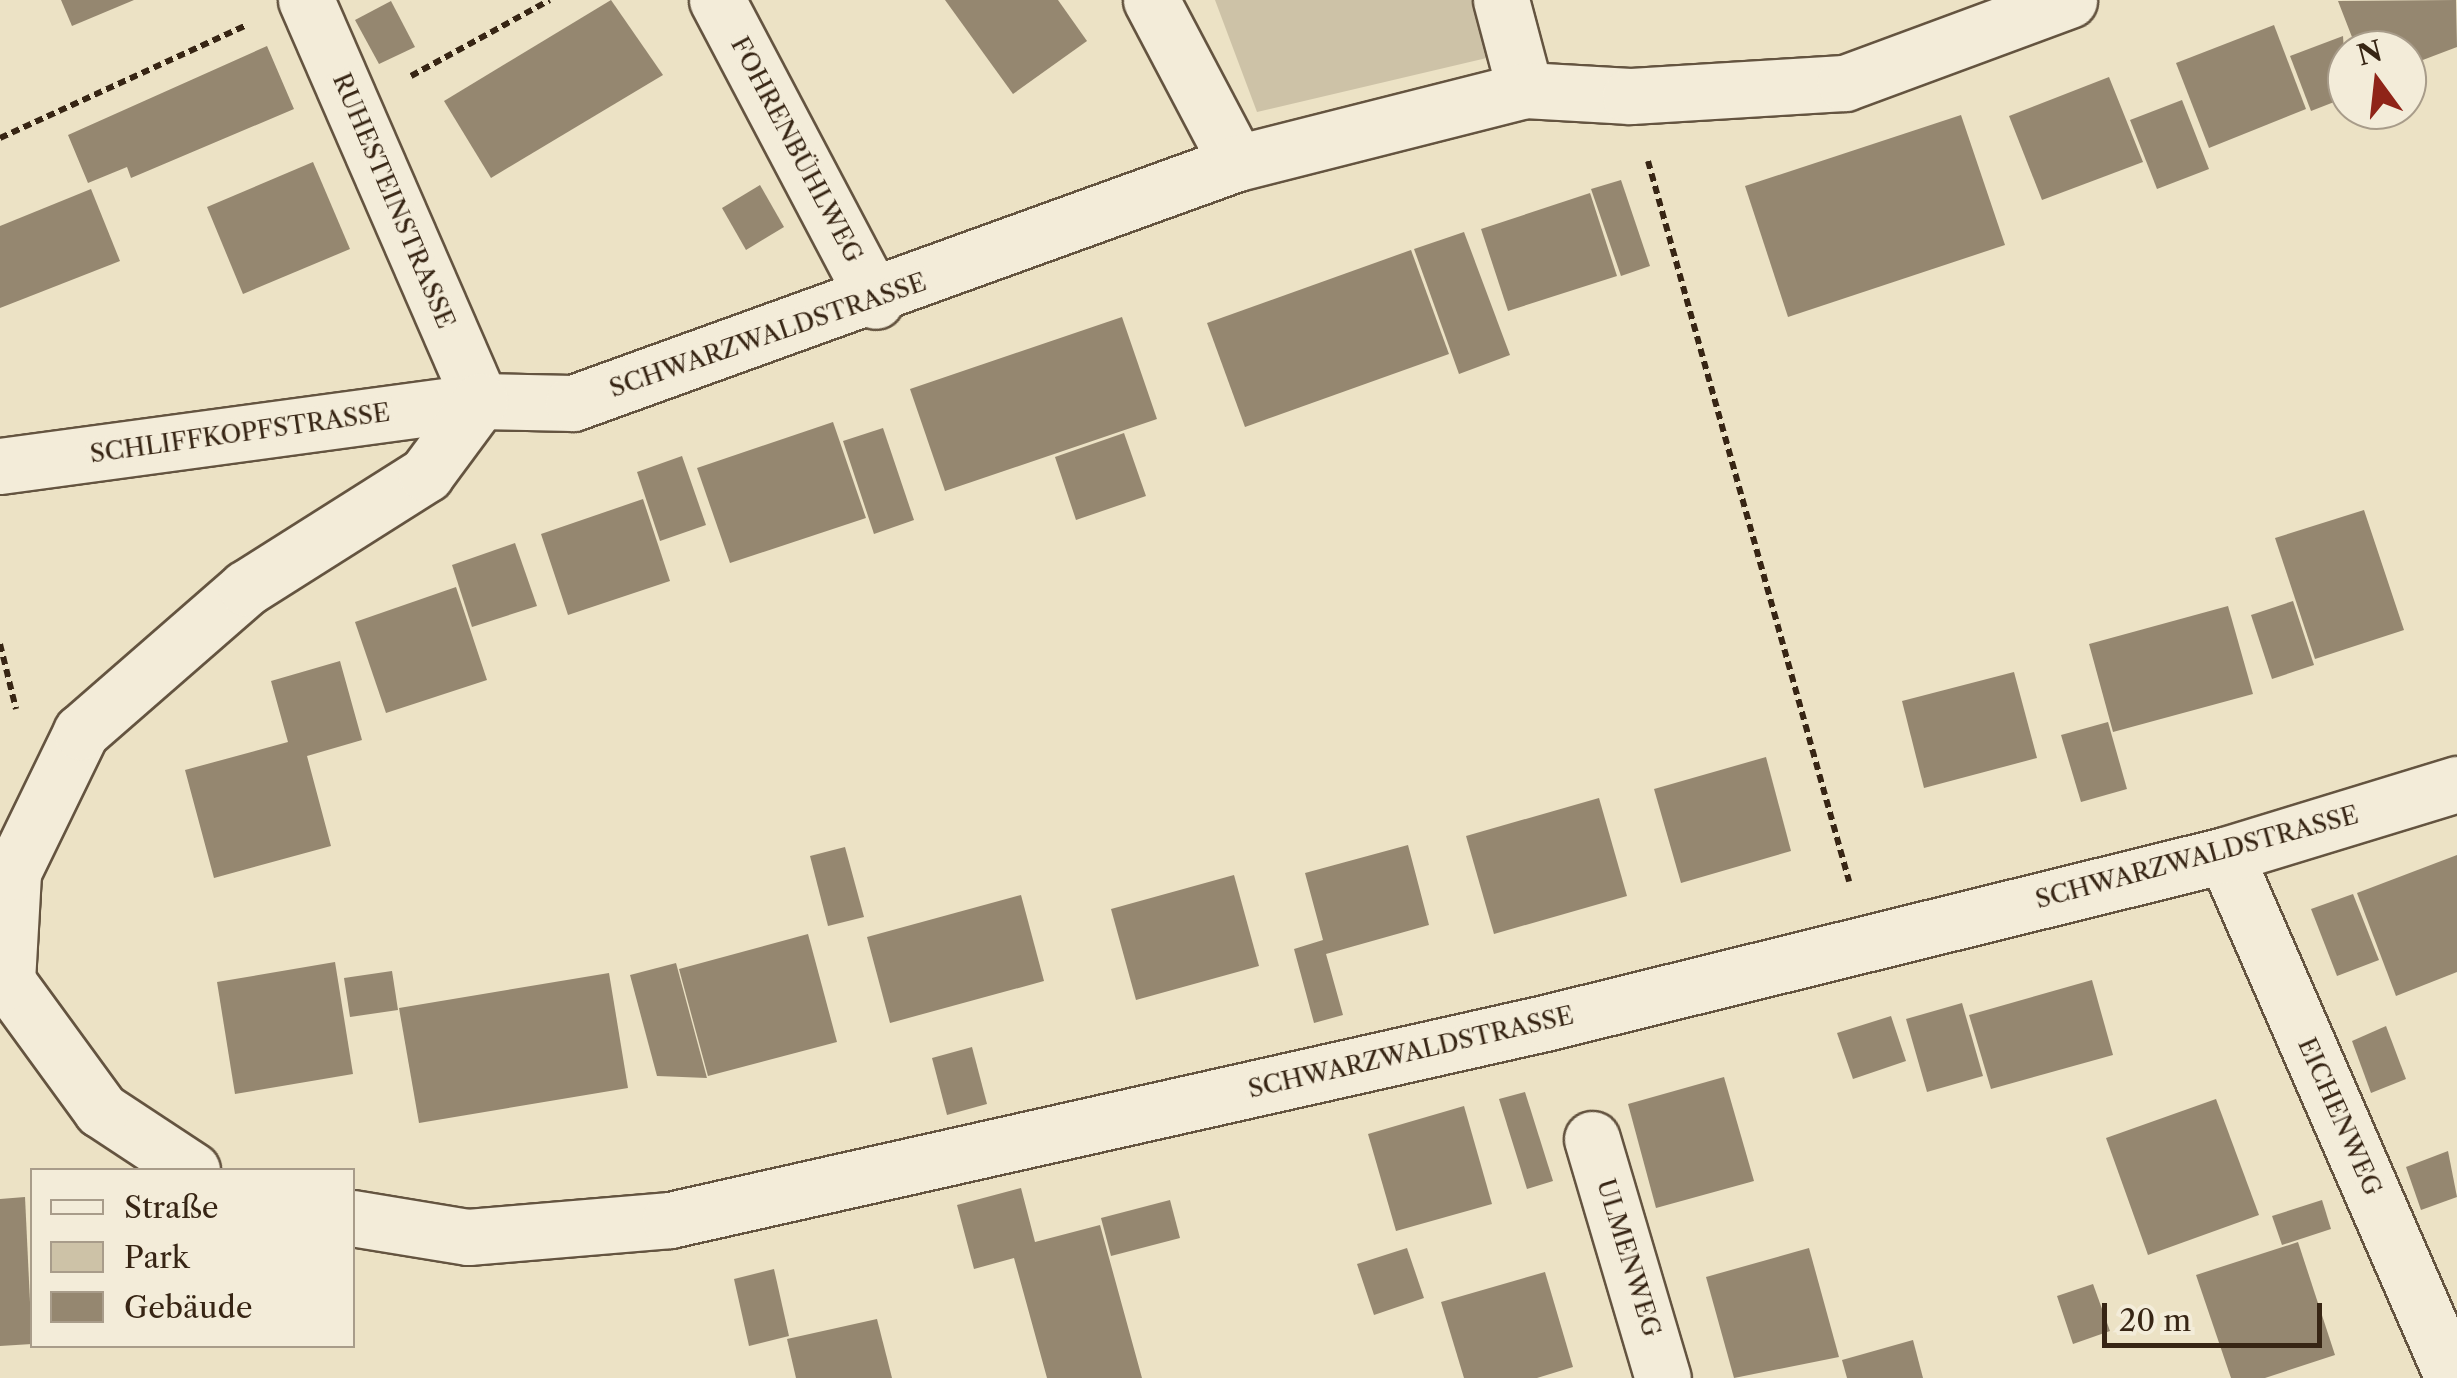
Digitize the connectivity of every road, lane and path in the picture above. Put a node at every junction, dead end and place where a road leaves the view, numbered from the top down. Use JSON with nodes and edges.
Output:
{"nodes":[{"id":1,"x":550,"y":0,"type":"edge"},
{"id":2,"x":717,"y":0,"type":"edge"},
{"id":3,"x":1151,"y":0,"type":"edge"},
{"id":4,"x":1501,"y":0,"type":"edge"},
{"id":5,"x":2069,"y":0,"type":"edge"},
{"id":6,"x":286,"y":8,"type":"edge"},
{"id":7,"x":1525,"y":90,"type":"junction"},
{"id":8,"x":1630,"y":96,"type":"junction"},
{"id":9,"x":352,"y":107,"type":"junction"},
{"id":10,"x":0,"y":138,"type":"edge"},
{"id":11,"x":1237,"y":163,"type":"junction"},
{"id":12,"x":876,"y":300,"type":"junction"},
{"id":13,"x":480,"y":402,"type":"junction"},
{"id":14,"x":0,"y":466,"type":"edge"},
{"id":15,"x":2457,"y":784,"type":"edge"},
{"id":16,"x":2225,"y":855,"type":"junction"},
{"id":17,"x":1867,"y":945,"type":"junction"},
{"id":18,"x":3,"y":981,"type":"edge"},
{"id":19,"x":1592,"y":1139,"type":"dead end"},
{"id":20,"x":189,"y":1168,"type":"edge"},
{"id":21,"x":355,"y":1218,"type":"edge"},
{"id":22,"x":1664,"y":1378,"type":"edge"},
{"id":23,"x":2453,"y":1378,"type":"edge"}],
"edges":[{"from":1,"to":9,"type":"path"},
{"from":2,"to":12,"type":"street","name":"FOHRENBÜHLWEG"},
{"from":3,"to":11,"type":"street"},
{"from":4,"to":7,"type":"street"},
{"from":5,"to":8,"type":"street","name":"SCHWARZWALDSTRASSE"},
{"from":6,"to":9,"type":"street","name":"RUHESTEINSTRASSE"},
{"from":6,"to":10,"type":"path"},
{"from":7,"to":8,"type":"street","name":"SCHWARZWALDSTRASSE"},
{"from":7,"to":11,"type":"street","name":"SCHWARZWALDSTRASSE"},
{"from":8,"to":17,"type":"path"},
{"from":9,"to":13,"type":"street","name":"RUHESTEINSTRASSE"},
{"from":11,"to":12,"type":"street","name":"SCHWARZWALDSTRASSE"},
{"from":12,"to":13,"type":"street","name":"SCHWARZWALDSTRASSE"},
{"from":13,"to":14,"type":"street","name":"SCHLIFFKOPFSTRASSE"},
{"from":13,"to":18,"type":"street"},
{"from":15,"to":16,"type":"street","name":"SCHWARZWALDSTRASSE"},
{"from":16,"to":17,"type":"street","name":"SCHWARZWALDSTRASSE"},
{"from":16,"to":23,"type":"street","name":"EICHENWEG"},
{"from":17,"to":21,"type":"street","name":"SCHWARZWALDSTRASSE"},
{"from":18,"to":20,"type":"street"},
{"from":19,"to":22,"type":"street","name":"ULMENWEG"}]}
